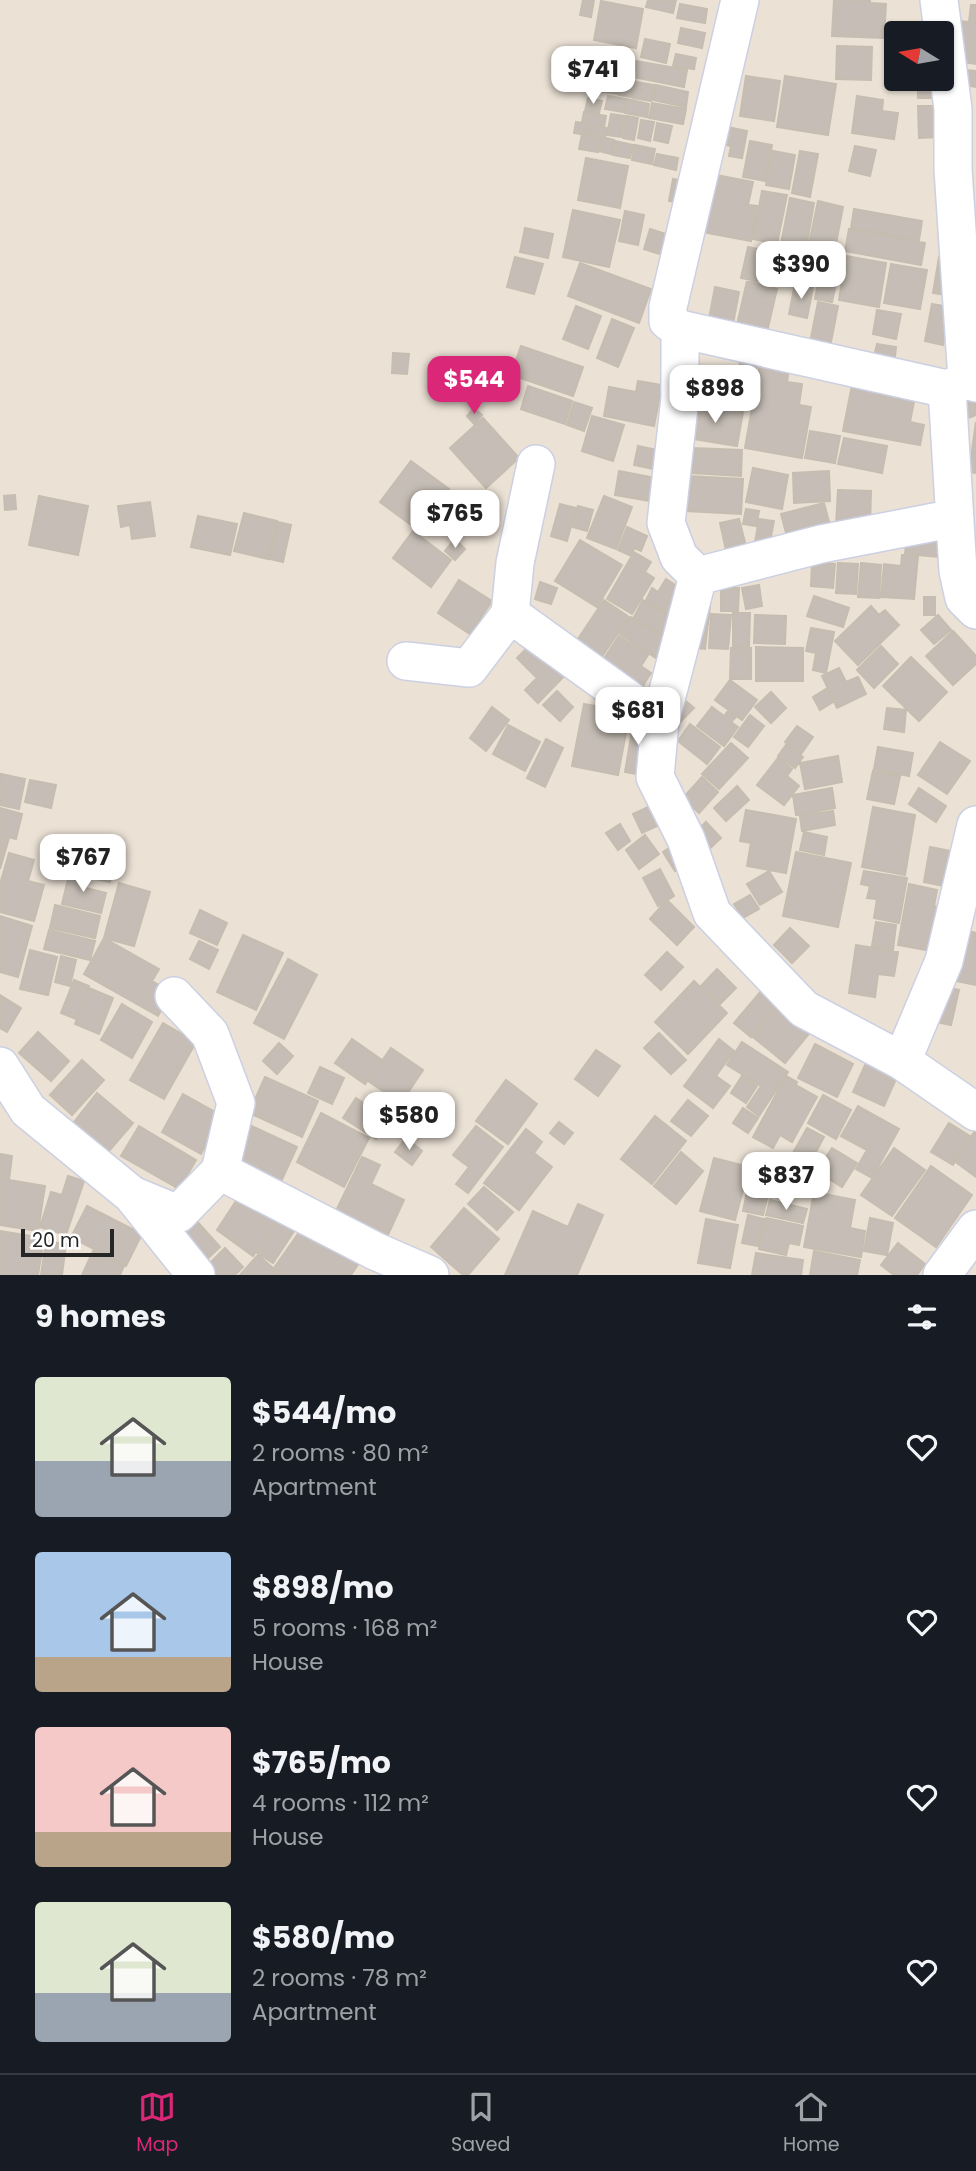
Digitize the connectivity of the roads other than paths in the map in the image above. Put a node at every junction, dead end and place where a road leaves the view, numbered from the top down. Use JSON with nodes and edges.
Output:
{"nodes":[{"id":1,"x":740,"y":0,"type":"edge"},
{"id":2,"x":939,"y":0,"type":"edge"},
{"id":3,"x":965,"y":172,"type":"edge"},
{"id":4,"x":680,"y":329,"type":"junction"},
{"id":5,"x":963,"y":384,"type":"edge"},
{"id":6,"x":536,"y":464,"type":"dead end"},
{"id":7,"x":955,"y":518,"type":"junction"},
{"id":8,"x":698,"y":576,"type":"junction"},
{"id":9,"x":976,"y":610,"type":"edge"},
{"id":10,"x":510,"y":614,"type":"junction"},
{"id":11,"x":406,"y":661,"type":"dead end"},
{"id":12,"x":660,"y":722,"type":"junction"},
{"id":13,"x":976,"y":825,"type":"edge"},
{"id":14,"x":174,"y":996,"type":"dead end"},
{"id":15,"x":902,"y":1061,"type":"junction"},
{"id":16,"x":0,"y":1066,"type":"edge"},
{"id":17,"x":976,"y":1112,"type":"edge"},
{"id":18,"x":220,"y":1171,"type":"junction"},
{"id":19,"x":132,"y":1195,"type":"junction"},
{"id":20,"x":976,"y":1229,"type":"edge"},
{"id":21,"x":196,"y":1275,"type":"edge"},
{"id":22,"x":430,"y":1275,"type":"edge"},
{"id":23,"x":942,"y":1275,"type":"edge"}],
"edges":[{"from":1,"to":4,"type":"street"},
{"from":2,"to":3,"type":"street"},
{"from":3,"to":5,"type":"street"},
{"from":4,"to":5,"type":"street"},
{"from":4,"to":8,"type":"street"},
{"from":5,"to":7,"type":"street"},
{"from":6,"to":10,"type":"street"},
{"from":7,"to":8,"type":"street"},
{"from":7,"to":9,"type":"street"},
{"from":8,"to":12,"type":"street"},
{"from":10,"to":11,"type":"street"},
{"from":10,"to":12,"type":"street"},
{"from":12,"to":15,"type":"street"},
{"from":13,"to":15,"type":"street"},
{"from":14,"to":18,"type":"street"},
{"from":15,"to":17,"type":"street"},
{"from":16,"to":19,"type":"street"},
{"from":18,"to":19,"type":"street"},
{"from":18,"to":22,"type":"street"},
{"from":19,"to":21,"type":"street"},
{"from":20,"to":23,"type":"street"}]}
